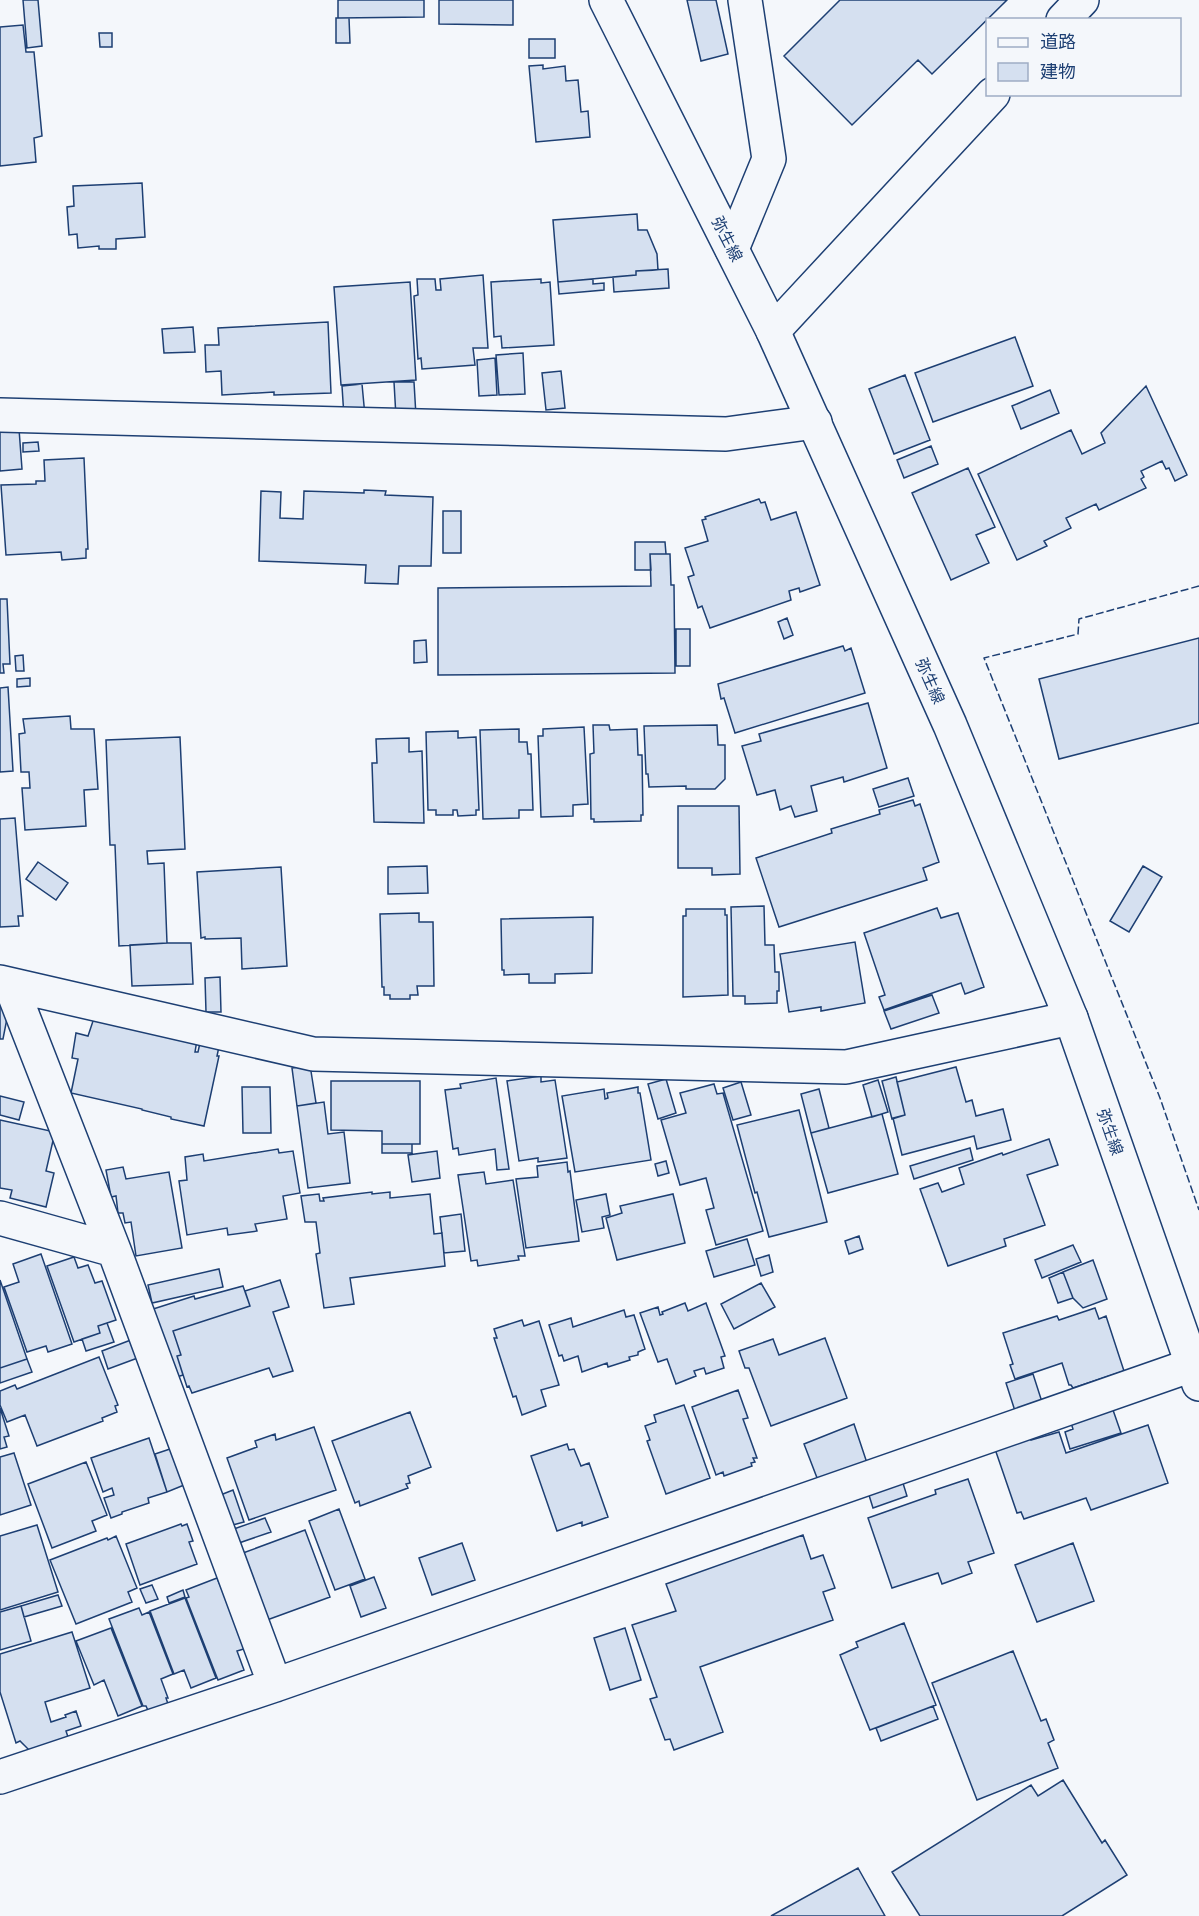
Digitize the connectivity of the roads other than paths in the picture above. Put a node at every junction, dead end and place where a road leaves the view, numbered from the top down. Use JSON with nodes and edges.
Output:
{"nodes":[{"id":1,"x":606,"y":0,"type":"edge"},
{"id":2,"x":745,"y":0,"type":"edge"},
{"id":3,"x":1082,"y":0,"type":"edge"},
{"id":4,"x":1066,"y":18,"type":"edge"},
{"id":5,"x":991,"y":96,"type":"edge"},
{"id":6,"x":732,"y":249,"type":"junction"},
{"id":7,"x":773,"y":330,"type":"junction"},
{"id":8,"x":0,"y":415,"type":"edge"},
{"id":9,"x":815,"y":422,"type":"junction"},
{"id":10,"x":6,"y":984,"type":"edge"},
{"id":11,"x":1071,"y":1018,"type":"junction"},
{"id":12,"x":0,"y":1218,"type":"edge"},
{"id":13,"x":114,"y":1250,"type":"junction"},
{"id":14,"x":1196,"y":1375,"type":"edge"},
{"id":15,"x":274,"y":1685,"type":"junction"},
{"id":16,"x":0,"y":1776,"type":"edge"}],
"edges":[{"from":1,"to":6,"type":"street","name":"弥生線"},
{"from":2,"to":6,"type":"street"},
{"from":3,"to":4,"type":"street"},
{"from":5,"to":7,"type":"street"},
{"from":6,"to":7,"type":"street","name":"弥生線"},
{"from":7,"to":9,"type":"street","name":"弥生線"},
{"from":8,"to":9,"type":"street"},
{"from":9,"to":11,"type":"street","name":"弥生線"},
{"from":10,"to":11,"type":"street"},
{"from":10,"to":13,"type":"street"},
{"from":11,"to":14,"type":"street","name":"弥生線"},
{"from":12,"to":13,"type":"street"},
{"from":13,"to":15,"type":"street"},
{"from":14,"to":15,"type":"street"},
{"from":15,"to":16,"type":"street"}]}
